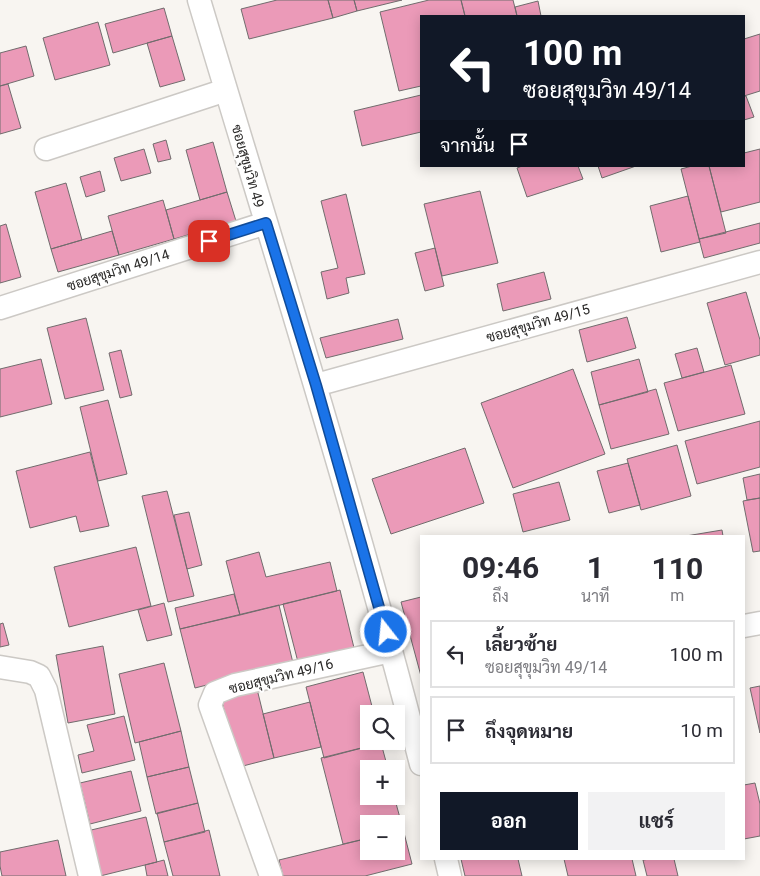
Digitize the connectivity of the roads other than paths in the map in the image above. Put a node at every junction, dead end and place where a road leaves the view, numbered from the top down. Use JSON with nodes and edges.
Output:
{"nodes":[{"id":1,"x":199,"y":0,"type":"edge"},
{"id":2,"x":226,"y":90,"type":"junction"},
{"id":3,"x":46,"y":149,"type":"dead end"},
{"id":4,"x":266,"y":223,"type":"junction"},
{"id":5,"x":760,"y":262,"type":"edge"},
{"id":6,"x":0,"y":308,"type":"edge"},
{"id":7,"x":316,"y":385,"type":"junction"},
{"id":8,"x":760,"y":623,"type":"edge"},
{"id":9,"x":745,"y":626,"type":"edge"},
{"id":10,"x":391,"y":651,"type":"junction"},
{"id":11,"x":0,"y":667,"type":"edge"},
{"id":12,"x":412,"y":687,"type":"edge"},
{"id":13,"x":420,"y":755,"type":"edge"},
{"id":14,"x":446,"y":860,"type":"edge"},
{"id":15,"x":90,"y":876,"type":"edge"},
{"id":16,"x":271,"y":876,"type":"edge"},
{"id":17,"x":450,"y":876,"type":"edge"}],
"edges":[{"from":1,"to":2,"type":"street","name":"ซอยสุขุมวิท 49"},
{"from":2,"to":3,"type":"street"},
{"from":2,"to":4,"type":"street","name":"ซอยสุขุมวิท 49"},
{"from":4,"to":6,"type":"street","name":"ซอยสุขุมวิท 49/14"},
{"from":4,"to":7,"type":"street","name":"ซอยสุขุมวิท 49"},
{"from":5,"to":7,"type":"street","name":"ซอยสุขุมวิท 49/15"},
{"from":7,"to":10,"type":"street","name":"ซอยสุขุมวิท 49"},
{"from":8,"to":9,"type":"street"},
{"from":10,"to":12,"type":"street","name":"ซอยสุขุมวิท 49"},
{"from":10,"to":16,"type":"street","name":"ซอยสุขุมวิท 49/16"},
{"from":11,"to":15,"type":"street"},
{"from":12,"to":13,"type":"street","name":"ซอยสุขุมวิท 49"},
{"from":14,"to":17,"type":"street"}]}
